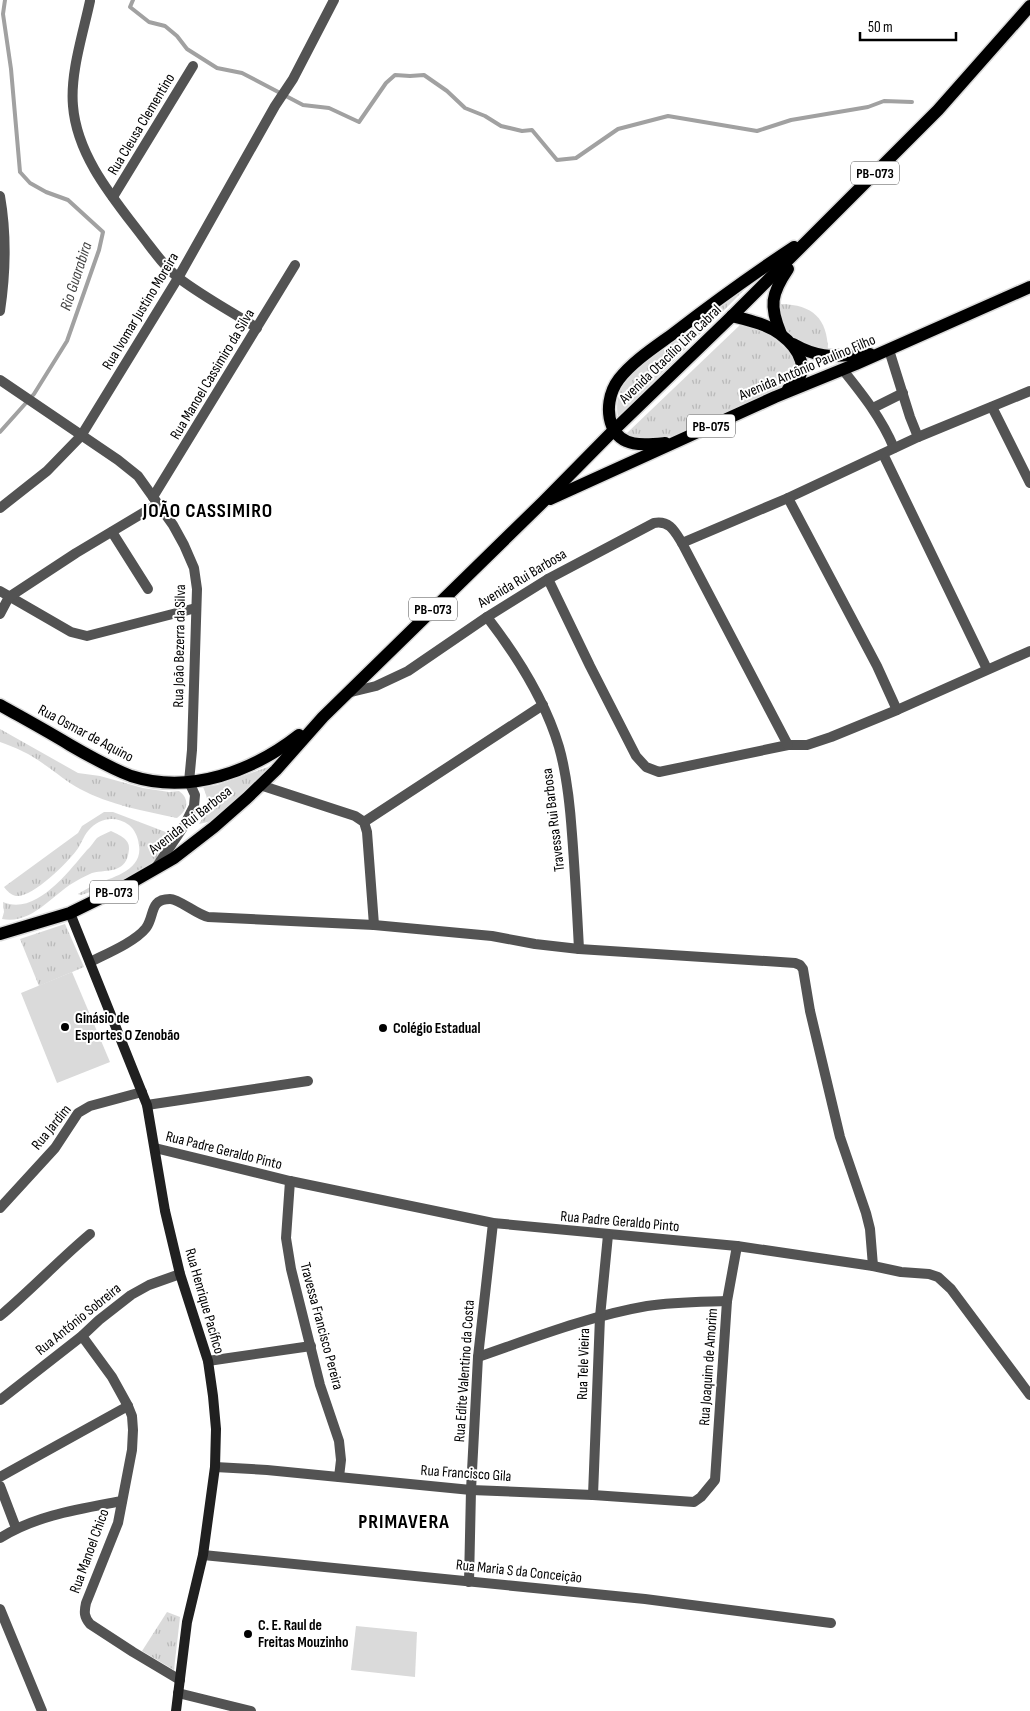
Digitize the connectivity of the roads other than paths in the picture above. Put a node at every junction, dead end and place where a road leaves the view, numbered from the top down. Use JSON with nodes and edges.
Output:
{"nodes":[{"id":1,"x":334,"y":0,"type":"edge"},
{"id":2,"x":90,"y":1,"type":"edge"},
{"id":3,"x":1030,"y":6,"type":"edge"},
{"id":4,"x":193,"y":66,"type":"dead end"},
{"id":5,"x":0,"y":196,"type":"edge"},
{"id":6,"x":114,"y":197,"type":"junction"},
{"id":7,"x":812,"y":237,"type":"junction"},
{"id":8,"x":295,"y":265,"type":"dead end"},
{"id":9,"x":178,"y":278,"type":"junction"},
{"id":10,"x":1030,"y":286,"type":"edge"},
{"id":11,"x":2,"y":287,"type":"edge"},
{"id":12,"x":0,"y":311,"type":"edge"},
{"id":13,"x":732,"y":316,"type":"junction"},
{"id":14,"x":257,"y":328,"type":"junction"},
{"id":15,"x":784,"y":337,"type":"junction"},
{"id":16,"x":884,"y":352,"type":"junction"},
{"id":17,"x":843,"y":370,"type":"junction"},
{"id":18,"x":0,"y":380,"type":"edge"},
{"id":19,"x":1030,"y":391,"type":"edge"},
{"id":20,"x":903,"y":393,"type":"junction"},
{"id":21,"x":775,"y":397,"type":"junction"},
{"id":22,"x":992,"y":407,"type":"junction"},
{"id":23,"x":873,"y":408,"type":"junction"},
{"id":24,"x":614,"y":430,"type":"junction"},
{"id":25,"x":81,"y":436,"type":"junction"},
{"id":26,"x":918,"y":437,"type":"junction"},
{"id":27,"x":675,"y":442,"type":"junction"},
{"id":28,"x":894,"y":448,"type":"junction"},
{"id":29,"x":883,"y":454,"type":"junction"},
{"id":30,"x":1030,"y":483,"type":"edge"},
{"id":31,"x":788,"y":498,"type":"junction"},
{"id":32,"x":156,"y":500,"type":"junction"},
{"id":33,"x":543,"y":502,"type":"junction"},
{"id":34,"x":0,"y":508,"type":"edge"},
{"id":35,"x":112,"y":532,"type":"junction"},
{"id":36,"x":682,"y":543,"type":"junction"},
{"id":37,"x":548,"y":579,"type":"junction"},
{"id":38,"x":148,"y":589,"type":"dead end"},
{"id":39,"x":4,"y":594,"type":"edge"},
{"id":40,"x":196,"y":608,"type":"junction"},
{"id":41,"x":0,"y":614,"type":"edge"},
{"id":42,"x":487,"y":617,"type":"junction"},
{"id":43,"x":1030,"y":651,"type":"edge"},
{"id":44,"x":987,"y":669,"type":"junction"},
{"id":45,"x":347,"y":693,"type":"junction"},
{"id":46,"x":0,"y":705,"type":"edge"},
{"id":47,"x":543,"y":705,"type":"junction"},
{"id":48,"x":897,"y":710,"type":"junction"},
{"id":49,"x":323,"y":716,"type":"junction"},
{"id":50,"x":788,"y":745,"type":"junction"},
{"id":51,"x":190,"y":782,"type":"junction"},
{"id":52,"x":260,"y":785,"type":"junction"},
{"id":53,"x":364,"y":822,"type":"junction"},
{"id":54,"x":157,"y":867,"type":"junction"},
{"id":55,"x":70,"y":913,"type":"junction"},
{"id":56,"x":374,"y":925,"type":"junction"},
{"id":57,"x":0,"y":934,"type":"edge"},
{"id":58,"x":579,"y":949,"type":"junction"},
{"id":59,"x":90,"y":962,"type":"junction"},
{"id":60,"x":308,"y":1081,"type":"dead end"},
{"id":61,"x":142,"y":1092,"type":"junction"},
{"id":62,"x":147,"y":1105,"type":"junction"},
{"id":63,"x":155,"y":1148,"type":"junction"},
{"id":64,"x":290,"y":1181,"type":"junction"},
{"id":65,"x":0,"y":1208,"type":"edge"},
{"id":66,"x":493,"y":1224,"type":"junction"},
{"id":67,"x":90,"y":1234,"type":"dead end"},
{"id":68,"x":608,"y":1235,"type":"junction"},
{"id":69,"x":737,"y":1246,"type":"junction"},
{"id":70,"x":873,"y":1266,"type":"junction"},
{"id":71,"x":180,"y":1274,"type":"junction"},
{"id":72,"x":727,"y":1301,"type":"junction"},
{"id":73,"x":0,"y":1316,"type":"edge"},
{"id":74,"x":600,"y":1317,"type":"junction"},
{"id":75,"x":82,"y":1336,"type":"junction"},
{"id":76,"x":311,"y":1346,"type":"junction"},
{"id":77,"x":478,"y":1357,"type":"junction"},
{"id":78,"x":208,"y":1361,"type":"junction"},
{"id":79,"x":1030,"y":1395,"type":"edge"},
{"id":80,"x":0,"y":1400,"type":"edge"},
{"id":81,"x":128,"y":1406,"type":"junction"},
{"id":82,"x":216,"y":1467,"type":"junction"},
{"id":83,"x":0,"y":1477,"type":"edge"},
{"id":84,"x":339,"y":1477,"type":"junction"},
{"id":85,"x":0,"y":1486,"type":"edge"},
{"id":86,"x":709,"y":1489,"type":"joint"},
{"id":87,"x":471,"y":1490,"type":"junction"},
{"id":88,"x":593,"y":1495,"type":"junction"},
{"id":89,"x":122,"y":1501,"type":"junction"},
{"id":90,"x":16,"y":1528,"type":"junction"},
{"id":91,"x":0,"y":1538,"type":"edge"},
{"id":92,"x":203,"y":1555,"type":"junction"},
{"id":93,"x":469,"y":1582,"type":"junction"},
{"id":94,"x":0,"y":1608,"type":"edge"},
{"id":95,"x":831,"y":1623,"type":"dead end"},
{"id":96,"x":180,"y":1680,"type":"junction"},
{"id":97,"x":178,"y":1693,"type":"junction"},
{"id":98,"x":42,"y":1711,"type":"edge"},
{"id":99,"x":176,"y":1711,"type":"edge"},
{"id":100,"x":251,"y":1711,"type":"edge"}],
"edges":[{"from":1,"to":9,"type":"street","name":"Rua Ivomar Justino Moreira"},
{"from":2,"to":6,"type":"street"},
{"from":3,"to":7,"type":"main road","name":"Avenida Otacílio Lira Cabral","number":"PB-073"},
{"from":4,"to":6,"type":"street","name":"Rua Cleusa Clementino"},
{"from":5,"to":11,"type":"street"},
{"from":6,"to":9,"type":"street"},
{"from":7,"to":13,"type":"main road","name":"Avenida Otacílio Lira Cabral","number":"PB-073"},
{"from":7,"to":15,"type":"main road"},
{"from":7,"to":24,"type":"main road"},
{"from":8,"to":14,"type":"street","name":"Rua Manoel Cassimiro da Silva"},
{"from":9,"to":14,"type":"street"},
{"from":9,"to":25,"type":"street","name":"Rua Ivomar Justino Moreira"},
{"from":10,"to":16,"type":"main road","name":"Avenida Antônio Paulino Filho","number":"PB-075"},
{"from":11,"to":12,"type":"street"},
{"from":13,"to":15,"type":"main road"},
{"from":13,"to":24,"type":"main road","name":"Avenida Otacílio Lira Cabral","number":"PB-073"},
{"from":14,"to":32,"type":"street","name":"Rua Manoel Cassimiro da Silva"},
{"from":15,"to":16,"type":"main road"},
{"from":15,"to":21,"type":"main road"},
{"from":16,"to":17,"type":"main road","name":"Avenida Antônio Paulino Filho","number":"PB-075"},
{"from":16,"to":20,"type":"street"},
{"from":17,"to":21,"type":"main road","name":"Avenida Antônio Paulino Filho","number":"PB-075"},
{"from":17,"to":23,"type":"street"},
{"from":18,"to":25,"type":"street","name":"Rua João Bezerra da Silva"},
{"from":19,"to":22,"type":"street"},
{"from":20,"to":23,"type":"street"},
{"from":20,"to":26,"type":"street"},
{"from":21,"to":27,"type":"main road","name":"Avenida Antônio Paulino Filho","number":"PB-075"},
{"from":22,"to":26,"type":"street"},
{"from":22,"to":30,"type":"street"},
{"from":23,"to":28,"type":"street"},
{"from":24,"to":27,"type":"main road"},
{"from":24,"to":33,"type":"main road","name":"Avenida Otacílio Lira Cabral","number":"PB-073"},
{"from":25,"to":32,"type":"street","name":"Rua João Bezerra da Silva"},
{"from":25,"to":34,"type":"street","name":"Rua Ivomar Justino Moreira"},
{"from":26,"to":28,"type":"street"},
{"from":27,"to":33,"type":"main road","name":"Avenida Antônio Paulino Filho","number":"PB-075"},
{"from":28,"to":29,"type":"street"},
{"from":29,"to":31,"type":"street"},
{"from":29,"to":44,"type":"street"},
{"from":31,"to":36,"type":"street"},
{"from":31,"to":48,"type":"street"},
{"from":32,"to":35,"type":"street"},
{"from":32,"to":40,"type":"street","name":"Rua João Bezerra da Silva"},
{"from":33,"to":45,"type":"main road","name":"Avenida Otacílio Lira Cabral","number":"PB-073"},
{"from":35,"to":38,"type":"street"},
{"from":35,"to":39,"type":"street"},
{"from":36,"to":37,"type":"street","name":"Avenida Rui Barbosa"},
{"from":36,"to":50,"type":"street","name":"Avenida Rui Barbosa"},
{"from":37,"to":42,"type":"street","name":"Avenida Rui Barbosa"},
{"from":37,"to":50,"type":"street"},
{"from":39,"to":40,"type":"street"},
{"from":39,"to":41,"type":"street"},
{"from":40,"to":51,"type":"street","name":"Rua João Bezerra da Silva"},
{"from":42,"to":45,"type":"street","name":"Avenida Rui Barbosa"},
{"from":42,"to":47,"type":"street","name":"Travessa Rui Barbosa"},
{"from":43,"to":44,"type":"street"},
{"from":44,"to":48,"type":"street"},
{"from":45,"to":49,"type":"main road","name":"Avenida Otacílio Lira Cabral","number":"PB-073"},
{"from":46,"to":51,"type":"main road","name":"Rua Osmar de Aquino","number":"PB-073"},
{"from":47,"to":53,"type":"street"},
{"from":47,"to":58,"type":"street","name":"Travessa Rui Barbosa"},
{"from":48,"to":50,"type":"street"},
{"from":49,"to":51,"type":"main road","name":"Avenida Otacílio Lira Cabral","number":"PB-073"},
{"from":49,"to":52,"type":"main road","name":"Avenida Otacílio Lira Cabral","number":"PB-073"},
{"from":51,"to":54,"type":"street","name":"Rua João Bezerra da Silva"},
{"from":52,"to":53,"type":"street"},
{"from":52,"to":54,"type":"main road","name":"Avenida Rui Barbosa","number":"PB-073"},
{"from":53,"to":56,"type":"street"},
{"from":54,"to":55,"type":"main road","name":"Avenida Rui Barbosa","number":"PB-073"},
{"from":55,"to":57,"type":"main road","name":"Avenida Rui Barbosa","number":"PB-073"},
{"from":55,"to":59,"type":"main road","name":"Rua Henrique Pacífico"},
{"from":56,"to":58,"type":"street"},
{"from":56,"to":59,"type":"street"},
{"from":58,"to":70,"type":"street"},
{"from":59,"to":61,"type":"main road","name":"Rua Henrique Pacífico"},
{"from":60,"to":62,"type":"street"},
{"from":61,"to":62,"type":"main road","name":"Rua Henrique Pacífico"},
{"from":61,"to":65,"type":"street","name":"Rua Jardim"},
{"from":62,"to":63,"type":"main road","name":"Rua Henrique Pacífico"},
{"from":63,"to":64,"type":"street","name":"Rua Padre Geraldo Pinto"},
{"from":63,"to":71,"type":"main road","name":"Rua Henrique Pacífico"},
{"from":64,"to":66,"type":"street","name":"Rua Padre Geraldo Pinto"},
{"from":64,"to":76,"type":"street","name":"Travessa Francisco Pereira"},
{"from":66,"to":68,"type":"street","name":"Rua Padre Geraldo Pinto"},
{"from":66,"to":77,"type":"street","name":"Rua Edite Valentino da Costa"},
{"from":67,"to":73,"type":"street"},
{"from":68,"to":69,"type":"street","name":"Rua Padre Geraldo Pinto"},
{"from":68,"to":74,"type":"street","name":"Rua Tele Vieira"},
{"from":69,"to":70,"type":"street","name":"Rua Padre Geraldo Pinto"},
{"from":69,"to":72,"type":"street","name":"Rua Joaquim de Amorim"},
{"from":70,"to":79,"type":"street","name":"Rua Padre Geraldo Pinto"},
{"from":71,"to":75,"type":"street","name":"Rua António Sobreira"},
{"from":71,"to":78,"type":"main road","name":"Rua Henrique Pacífico"},
{"from":72,"to":74,"type":"street"},
{"from":72,"to":86,"type":"street","name":"Rua Joaquim de Amorim"},
{"from":74,"to":77,"type":"street"},
{"from":74,"to":88,"type":"street","name":"Rua Tele Vieira"},
{"from":75,"to":80,"type":"street","name":"Rua António Sobreira"},
{"from":75,"to":81,"type":"street","name":"Rua Manoel Chico"},
{"from":76,"to":78,"type":"street"},
{"from":76,"to":84,"type":"street","name":"Travessa Francisco Pereira"},
{"from":77,"to":87,"type":"street","name":"Rua Edite Valentino da Costa"},
{"from":78,"to":82,"type":"main road","name":"Rua Henrique Pacífico"},
{"from":81,"to":83,"type":"street"},
{"from":81,"to":89,"type":"street","name":"Rua Manoel Chico"},
{"from":82,"to":84,"type":"street","name":"Rua Francisco Gila"},
{"from":82,"to":92,"type":"main road","name":"Rua Henrique Pacífico"},
{"from":84,"to":87,"type":"street","name":"Rua Francisco Gila"},
{"from":85,"to":90,"type":"street"},
{"from":86,"to":88,"type":"street","name":"Rua Francisco Gila"},
{"from":87,"to":88,"type":"street","name":"Rua Francisco Gila"},
{"from":87,"to":93,"type":"street","name":"Rua Edite Valentino da Costa"},
{"from":89,"to":90,"type":"street"},
{"from":89,"to":96,"type":"street","name":"Rua Manoel Chico"},
{"from":90,"to":91,"type":"street"},
{"from":92,"to":93,"type":"street","name":"Rua Maria S da Conceição"},
{"from":92,"to":96,"type":"main road","name":"Rua Henrique Pacífico"},
{"from":93,"to":95,"type":"street","name":"Rua Maria S da Conceição"},
{"from":94,"to":98,"type":"street"},
{"from":96,"to":97,"type":"main road","name":"Rua Henrique Pacífico"},
{"from":97,"to":99,"type":"main road","name":"Rua Henrique Pacífico"},
{"from":97,"to":100,"type":"street"}]}
